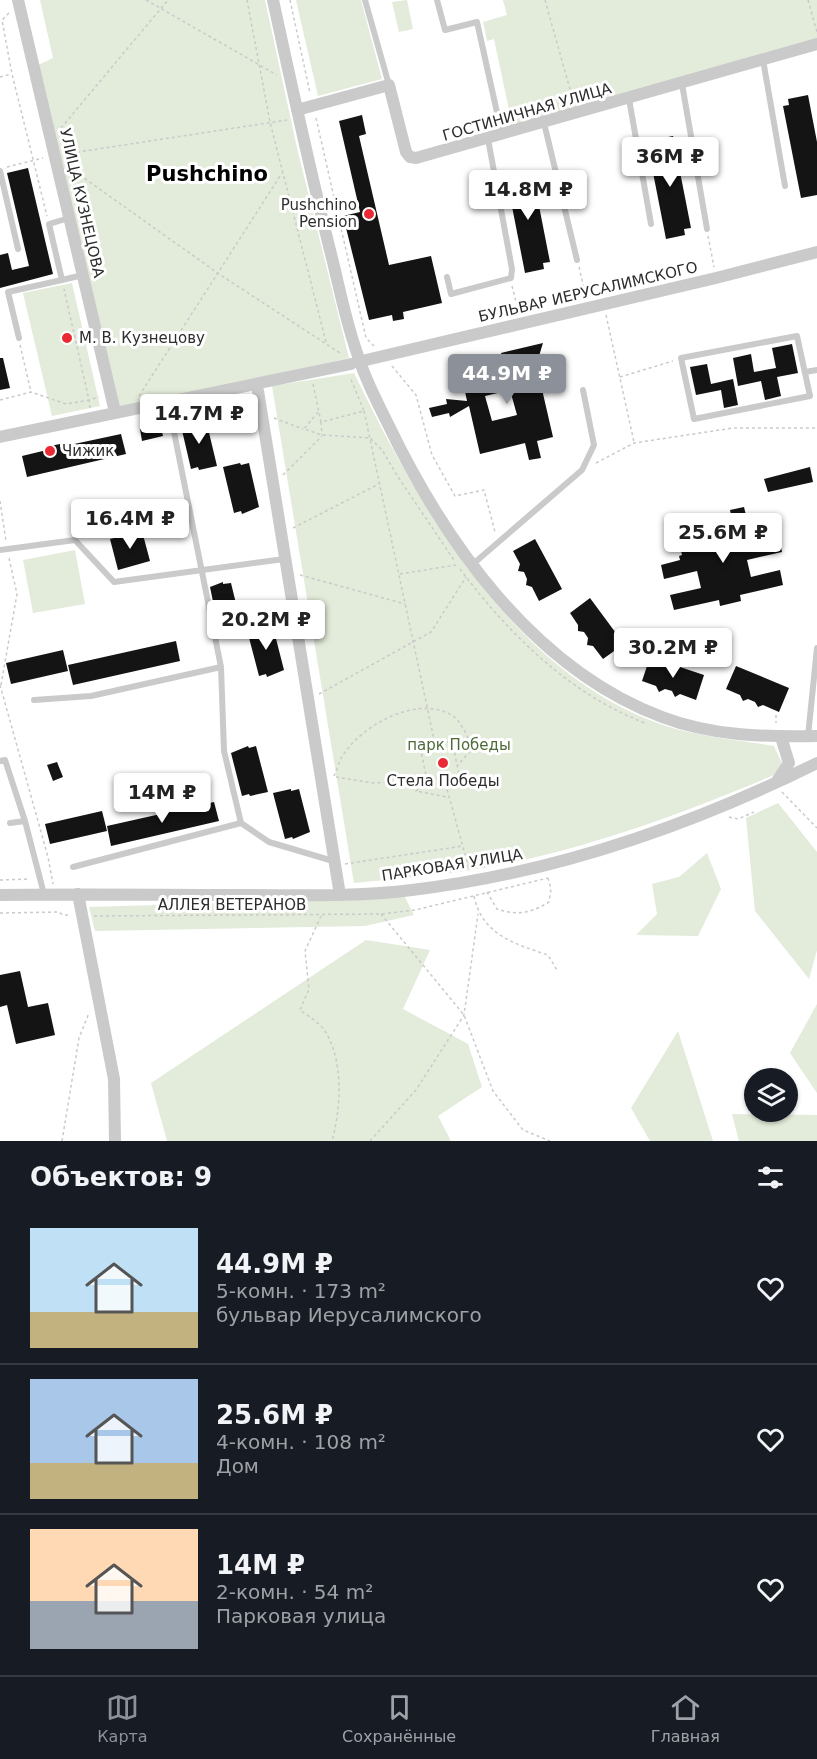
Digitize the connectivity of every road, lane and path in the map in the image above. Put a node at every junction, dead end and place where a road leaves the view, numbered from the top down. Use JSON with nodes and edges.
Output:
{"nodes":[{"id":1,"x":146,"y":0,"type":"edge"},
{"id":2,"x":168,"y":0,"type":"edge"},
{"id":3,"x":247,"y":0,"type":"edge"},
{"id":4,"x":273,"y":0,"type":"edge"},
{"id":5,"x":290,"y":0,"type":"edge"},
{"id":6,"x":365,"y":0,"type":"edge"},
{"id":7,"x":437,"y":0,"type":"edge"},
{"id":8,"x":545,"y":0,"type":"edge"},
{"id":9,"x":808,"y":0,"type":"edge"},
{"id":10,"x":13,"y":3,"type":"edge"},
{"id":11,"x":162,"y":8,"type":"junction"},
{"id":12,"x":817,"y":32,"type":"edge"},
{"id":13,"x":817,"y":45,"type":"edge"},
{"id":14,"x":763,"y":60,"type":"junction"},
{"id":15,"x":259,"y":64,"type":"junction"},
{"id":16,"x":12,"y":74,"type":"junction"},
{"id":17,"x":0,"y":77,"type":"edge"},
{"id":18,"x":291,"y":83,"type":"junction"},
{"id":19,"x":682,"y":84,"type":"junction"},
{"id":20,"x":389,"y":85,"type":"junction"},
{"id":21,"x":629,"y":99,"type":"junction"},
{"id":22,"x":313,"y":105,"type":"junction"},
{"id":23,"x":297,"y":110,"type":"junction"},
{"id":24,"x":577,"y":114,"type":"junction"},
{"id":25,"x":287,"y":120,"type":"dead end"},
{"id":26,"x":270,"y":122,"type":"junction"},
{"id":27,"x":544,"y":123,"type":"junction"},
{"id":28,"x":60,"y":129,"type":"dead end"},
{"id":29,"x":502,"y":135,"type":"junction"},
{"id":30,"x":488,"y":139,"type":"junction"},
{"id":31,"x":55,"y":156,"type":"junction"},
{"id":32,"x":34,"y":160,"type":"junction"},
{"id":33,"x":0,"y":170,"type":"edge"},
{"id":34,"x":282,"y":172,"type":"junction"},
{"id":35,"x":785,"y":186,"type":"dead end"},
{"id":36,"x":70,"y":218,"type":"junction"},
{"id":37,"x":49,"y":224,"type":"junction"},
{"id":38,"x":651,"y":224,"type":"dead end"},
{"id":39,"x":707,"y":229,"type":"joint"},
{"id":40,"x":18,"y":249,"type":"dead end"},
{"id":41,"x":817,"y":252,"type":"edge"},
{"id":42,"x":577,"y":260,"type":"joint"},
{"id":43,"x":219,"y":274,"type":"junction"},
{"id":44,"x":84,"y":275,"type":"junction"},
{"id":45,"x":447,"y":278,"type":"dead end"},
{"id":46,"x":511,"y":278,"type":"junction"},
{"id":47,"x":716,"y":278,"type":"junction"},
{"id":48,"x":62,"y":280,"type":"junction"},
{"id":49,"x":603,"y":304,"type":"junction"},
{"id":50,"x":589,"y":307,"type":"junction"},
{"id":51,"x":521,"y":323,"type":"junction"},
{"id":52,"x":19,"y":338,"type":"joint"},
{"id":53,"x":327,"y":343,"type":"junction"},
{"id":54,"x":384,"y":355,"type":"junction"},
{"id":55,"x":681,"y":358,"type":"junction"},
{"id":56,"x":366,"y":360,"type":"dead end"},
{"id":57,"x":346,"y":369,"type":"junction"},
{"id":58,"x":817,"y":370,"type":"edge"},
{"id":59,"x":805,"y":372,"type":"junction"},
{"id":60,"x":620,"y":377,"type":"junction"},
{"id":61,"x":321,"y":382,"type":"dead end"},
{"id":62,"x":583,"y":390,"type":"dead end"},
{"id":63,"x":258,"y":391,"type":"dead end"},
{"id":64,"x":31,"y":392,"type":"junction"},
{"id":65,"x":0,"y":400,"type":"edge"},
{"id":66,"x":130,"y":409,"type":"junction"},
{"id":67,"x":364,"y":411,"type":"junction"},
{"id":68,"x":115,"y":412,"type":"junction"},
{"id":69,"x":170,"y":412,"type":"dead end"},
{"id":70,"x":318,"y":412,"type":"junction"},
{"id":71,"x":266,"y":415,"type":"dead end"},
{"id":72,"x":321,"y":422,"type":"junction"},
{"id":73,"x":817,"y":428,"type":"edge"},
{"id":74,"x":304,"y":429,"type":"junction"},
{"id":75,"x":322,"y":435,"type":"junction"},
{"id":76,"x":0,"y":437,"type":"edge"},
{"id":77,"x":370,"y":438,"type":"junction"},
{"id":78,"x":634,"y":443,"type":"junction"},
{"id":79,"x":582,"y":470,"type":"junction"},
{"id":80,"x":276,"y":483,"type":"dead end"},
{"id":81,"x":380,"y":483,"type":"junction"},
{"id":82,"x":0,"y":501,"type":"edge"},
{"id":83,"x":284,"y":533,"type":"dead end"},
{"id":84,"x":497,"y":542,"type":"junction"},
{"id":85,"x":3,"y":550,"type":"edge"},
{"id":86,"x":284,"y":559,"type":"junction"},
{"id":87,"x":457,"y":564,"type":"dead end"},
{"id":88,"x":473,"y":564,"type":"junction"},
{"id":89,"x":203,"y":570,"type":"junction"},
{"id":90,"x":400,"y":574,"type":"junction"},
{"id":91,"x":303,"y":576,"type":"dead end"},
{"id":92,"x":466,"y":576,"type":"dead end"},
{"id":93,"x":406,"y":604,"type":"junction"},
{"id":94,"x":415,"y":642,"type":"junction"},
{"id":95,"x":817,"y":648,"type":"edge"},
{"id":96,"x":221,"y":667,"type":"junction"},
{"id":97,"x":0,"y":685,"type":"edge"},
{"id":98,"x":311,"y":699,"type":"dead end"},
{"id":99,"x":34,"y":700,"type":"dead end"},
{"id":100,"x":814,"y":700,"type":"edge"},
{"id":101,"x":429,"y":707,"type":"junction"},
{"id":102,"x":776,"y":715,"type":"dead end"},
{"id":103,"x":778,"y":733,"type":"junction"},
{"id":104,"x":813,"y":736,"type":"edge"},
{"id":105,"x":435,"y":744,"type":"junction"},
{"id":106,"x":0,"y":761,"type":"edge"},
{"id":107,"x":817,"y":763,"type":"edge"},
{"id":108,"x":457,"y":766,"type":"junction"},
{"id":109,"x":444,"y":777,"type":"junction"},
{"id":110,"x":427,"y":780,"type":"junction"},
{"id":111,"x":774,"y":784,"type":"junction"},
{"id":112,"x":449,"y":797,"type":"junction"},
{"id":113,"x":25,"y":821,"type":"junction"},
{"id":114,"x":10,"y":823,"type":"dead end"},
{"id":115,"x":241,"y":823,"type":"junction"},
{"id":116,"x":817,"y":828,"type":"edge"},
{"id":117,"x":463,"y":846,"type":"junction"},
{"id":118,"x":335,"y":863,"type":"junction"},
{"id":119,"x":73,"y":867,"type":"dead end"},
{"id":120,"x":548,"y":874,"type":"dead end"},
{"id":121,"x":476,"y":875,"type":"junction"},
{"id":122,"x":548,"y":878,"type":"junction"},
{"id":123,"x":31,"y":879,"type":"dead end"},
{"id":124,"x":0,"y":880,"type":"edge"},
{"id":125,"x":487,"y":891,"type":"junction"},
{"id":126,"x":49,"y":894,"type":"junction"},
{"id":127,"x":78,"y":894,"type":"junction"},
{"id":128,"x":0,"y":895,"type":"edge"},
{"id":129,"x":340,"y":895,"type":"junction"},
{"id":130,"x":474,"y":896,"type":"junction"},
{"id":131,"x":0,"y":913,"type":"edge"},
{"id":132,"x":381,"y":914,"type":"junction"},
{"id":133,"x":478,"y":914,"type":"junction"},
{"id":134,"x":322,"y":915,"type":"junction"},
{"id":135,"x":83,"y":916,"type":"junction"},
{"id":136,"x":556,"y":970,"type":"dead end"},
{"id":137,"x":98,"y":996,"type":"junction"},
{"id":138,"x":464,"y":1015,"type":"junction"},
{"id":139,"x":542,"y":1138,"type":"junction"},
{"id":140,"x":62,"y":1141,"type":"edge"},
{"id":141,"x":115,"y":1141,"type":"edge"},
{"id":142,"x":332,"y":1141,"type":"edge"},
{"id":143,"x":370,"y":1141,"type":"edge"},
{"id":144,"x":541,"y":1141,"type":"edge"},
{"id":145,"x":550,"y":1141,"type":"edge"}],
"edges":[{"from":1,"to":11,"type":"path"},
{"from":2,"to":11,"type":"path"},
{"from":3,"to":15,"type":"path"},
{"from":4,"to":18,"type":"street"},
{"from":5,"to":22,"type":"path"},
{"from":6,"to":20,"type":"lane"},
{"from":7,"to":29,"type":"lane"},
{"from":8,"to":24,"type":"path"},
{"from":9,"to":12,"type":"path"},
{"from":10,"to":16,"type":"path"},
{"from":10,"to":31,"type":"street","name":"УЛИЦА КУЗНЕЦОВА"},
{"from":11,"to":15,"type":"path"},
{"from":11,"to":28,"type":"path"},
{"from":13,"to":14,"type":"street","name":"ГОСТИНИЧНАЯ УЛИЦА"},
{"from":14,"to":19,"type":"street","name":"ГОСТИНИЧНАЯ УЛИЦА"},
{"from":14,"to":35,"type":"lane"},
{"from":15,"to":18,"type":"path"},
{"from":15,"to":26,"type":"path"},
{"from":16,"to":17,"type":"path"},
{"from":16,"to":32,"type":"path"},
{"from":18,"to":23,"type":"street"},
{"from":19,"to":21,"type":"street","name":"ГОСТИНИЧНАЯ УЛИЦА"},
{"from":19,"to":39,"type":"lane"},
{"from":20,"to":22,"type":"street"},
{"from":20,"to":30,"type":"street","name":"ГОСТИНИЧНАЯ УЛИЦА"},
{"from":21,"to":24,"type":"street","name":"ГОСТИНИЧНАЯ УЛИЦА"},
{"from":21,"to":38,"type":"lane"},
{"from":22,"to":23,"type":"street"},
{"from":22,"to":54,"type":"path"},
{"from":23,"to":88,"type":"street"},
{"from":24,"to":27,"type":"street","name":"ГОСТИНИЧНАЯ УЛИЦА"},
{"from":25,"to":26,"type":"path"},
{"from":26,"to":31,"type":"path"},
{"from":26,"to":34,"type":"path"},
{"from":27,"to":29,"type":"street","name":"ГОСТИНИЧНАЯ УЛИЦА"},
{"from":27,"to":42,"type":"lane"},
{"from":29,"to":30,"type":"street","name":"ГОСТИНИЧНАЯ УЛИЦА"},
{"from":30,"to":46,"type":"lane"},
{"from":31,"to":32,"type":"path"},
{"from":31,"to":36,"type":"street","name":"УЛИЦА КУЗНЕЦОВА"},
{"from":31,"to":43,"type":"path"},
{"from":32,"to":33,"type":"path"},
{"from":32,"to":37,"type":"path"},
{"from":33,"to":40,"type":"lane"},
{"from":34,"to":43,"type":"path"},
{"from":34,"to":53,"type":"path"},
{"from":36,"to":37,"type":"lane"},
{"from":36,"to":44,"type":"street","name":"УЛИЦА КУЗНЕЦОВА"},
{"from":37,"to":48,"type":"lane"},
{"from":39,"to":47,"type":"path"},
{"from":41,"to":47,"type":"street","name":"БУЛЬВАР ИЕРУСАЛИМСКОГО"},
{"from":42,"to":50,"type":"path"},
{"from":43,"to":53,"type":"path"},
{"from":43,"to":66,"type":"path"},
{"from":44,"to":48,"type":"lane"},
{"from":44,"to":68,"type":"street","name":"УЛИЦА КУЗНЕЦОВА"},
{"from":45,"to":46,"type":"lane"},
{"from":46,"to":51,"type":"path"},
{"from":47,"to":49,"type":"street","name":"БУЛЬВАР ИЕРУСАЛИМСКОГО"},
{"from":48,"to":52,"type":"lane"},
{"from":48,"to":64,"type":"path"},
{"from":49,"to":50,"type":"street","name":"БУЛЬВАР ИЕРУСАЛИМСКОГО"},
{"from":49,"to":60,"type":"path"},
{"from":50,"to":51,"type":"street","name":"БУЛЬВАР ИЕРУСАЛИМСКОГО"},
{"from":51,"to":54,"type":"street","name":"БУЛЬВАР ИЕРУСАЛИМСКОГО"},
{"from":52,"to":64,"type":"path"},
{"from":53,"to":57,"type":"path"},
{"from":54,"to":56,"type":"street","name":"БУЛЬВАР ИЕРУСАЛИМСКОГО"},
{"from":54,"to":84,"type":"path"},
{"from":55,"to":59,"type":"lane"},
{"from":55,"to":59,"type":"lane"},
{"from":55,"to":60,"type":"path"},
{"from":57,"to":66,"type":"street"},
{"from":57,"to":67,"type":"path"},
{"from":58,"to":59,"type":"lane"},
{"from":60,"to":78,"type":"path"},
{"from":61,"to":70,"type":"path"},
{"from":62,"to":79,"type":"lane"},
{"from":63,"to":86,"type":"street"},
{"from":64,"to":65,"type":"path"},
{"from":66,"to":68,"type":"street"},
{"from":67,"to":72,"type":"path"},
{"from":67,"to":77,"type":"path"},
{"from":68,"to":76,"type":"street"},
{"from":69,"to":89,"type":"lane"},
{"from":70,"to":72,"type":"path"},
{"from":70,"to":74,"type":"path"},
{"from":71,"to":74,"type":"path"},
{"from":72,"to":75,"type":"path"},
{"from":73,"to":78,"type":"path"},
{"from":74,"to":75,"type":"path"},
{"from":75,"to":77,"type":"path"},
{"from":75,"to":80,"type":"path"},
{"from":77,"to":81,"type":"path"},
{"from":78,"to":79,"type":"path"},
{"from":79,"to":84,"type":"lane"},
{"from":81,"to":83,"type":"path"},
{"from":81,"to":90,"type":"path"},
{"from":82,"to":85,"type":"path"},
{"from":84,"to":88,"type":"lane"},
{"from":85,"to":89,"type":"lane"},
{"from":85,"to":97,"type":"path"},
{"from":86,"to":89,"type":"lane"},
{"from":86,"to":118,"type":"street"},
{"from":87,"to":90,"type":"path"},
{"from":88,"to":103,"type":"street"},
{"from":89,"to":96,"type":"lane"},
{"from":90,"to":93,"type":"path"},
{"from":91,"to":93,"type":"path"},
{"from":92,"to":94,"type":"path"},
{"from":93,"to":94,"type":"path"},
{"from":94,"to":98,"type":"path"},
{"from":94,"to":101,"type":"path"},
{"from":95,"to":100,"type":"lane"},
{"from":96,"to":99,"type":"lane"},
{"from":96,"to":115,"type":"lane"},
{"from":97,"to":126,"type":"path"},
{"from":100,"to":104,"type":"lane"},
{"from":101,"to":105,"type":"path"},
{"from":101,"to":108,"type":"path"},
{"from":101,"to":110,"type":"path"},
{"from":102,"to":103,"type":"path"},
{"from":103,"to":104,"type":"street"},
{"from":103,"to":111,"type":"street"},
{"from":105,"to":108,"type":"path"},
{"from":105,"to":110,"type":"path"},
{"from":106,"to":113,"type":"lane"},
{"from":107,"to":111,"type":"street","name":"ПАРКОВАЯ УЛИЦА"},
{"from":108,"to":109,"type":"path"},
{"from":109,"to":110,"type":"path"},
{"from":109,"to":112,"type":"path"},
{"from":110,"to":112,"type":"path"},
{"from":111,"to":116,"type":"path"},
{"from":111,"to":121,"type":"street","name":"ПАРКОВАЯ УЛИЦА"},
{"from":112,"to":117,"type":"path"},
{"from":113,"to":114,"type":"lane"},
{"from":113,"to":126,"type":"lane"},
{"from":115,"to":118,"type":"lane"},
{"from":115,"to":119,"type":"lane"},
{"from":117,"to":118,"type":"path"},
{"from":117,"to":121,"type":"path"},
{"from":118,"to":129,"type":"street"},
{"from":120,"to":122,"type":"path"},
{"from":121,"to":125,"type":"path"},
{"from":121,"to":129,"type":"street","name":"ПАРКОВАЯ УЛИЦА"},
{"from":122,"to":125,"type":"path","name":"АЛЛЕЯ ВЕТЕРАНОВ"},
{"from":122,"to":125,"type":"path"},
{"from":123,"to":124,"type":"path"},
{"from":125,"to":130,"type":"path","name":"АЛЛЕЯ ВЕТЕРАНОВ"},
{"from":126,"to":127,"type":"street","name":"ПАРКОВАЯ УЛИЦА"},
{"from":126,"to":128,"type":"street","name":"ПАРКОВАЯ УЛИЦА"},
{"from":127,"to":129,"type":"street","name":"ПАРКОВАЯ УЛИЦА"},
{"from":127,"to":135,"type":"street"},
{"from":130,"to":132,"type":"path","name":"АЛЛЕЯ ВЕТЕРАНОВ"},
{"from":130,"to":133,"type":"path"},
{"from":131,"to":135,"type":"path","name":"АЛЛЕЯ ВЕТЕРАНОВ"},
{"from":132,"to":134,"type":"path","name":"АЛЛЕЯ ВЕТЕРАНОВ"},
{"from":132,"to":138,"type":"path"},
{"from":133,"to":136,"type":"path"},
{"from":133,"to":138,"type":"path"},
{"from":134,"to":135,"type":"path","name":"АЛЛЕЯ ВЕТЕРАНОВ"},
{"from":134,"to":142,"type":"path"},
{"from":135,"to":137,"type":"street"},
{"from":137,"to":140,"type":"path"},
{"from":137,"to":141,"type":"street"},
{"from":138,"to":139,"type":"path"},
{"from":138,"to":143,"type":"path"},
{"from":139,"to":144,"type":"path"},
{"from":139,"to":145,"type":"path"}]}
